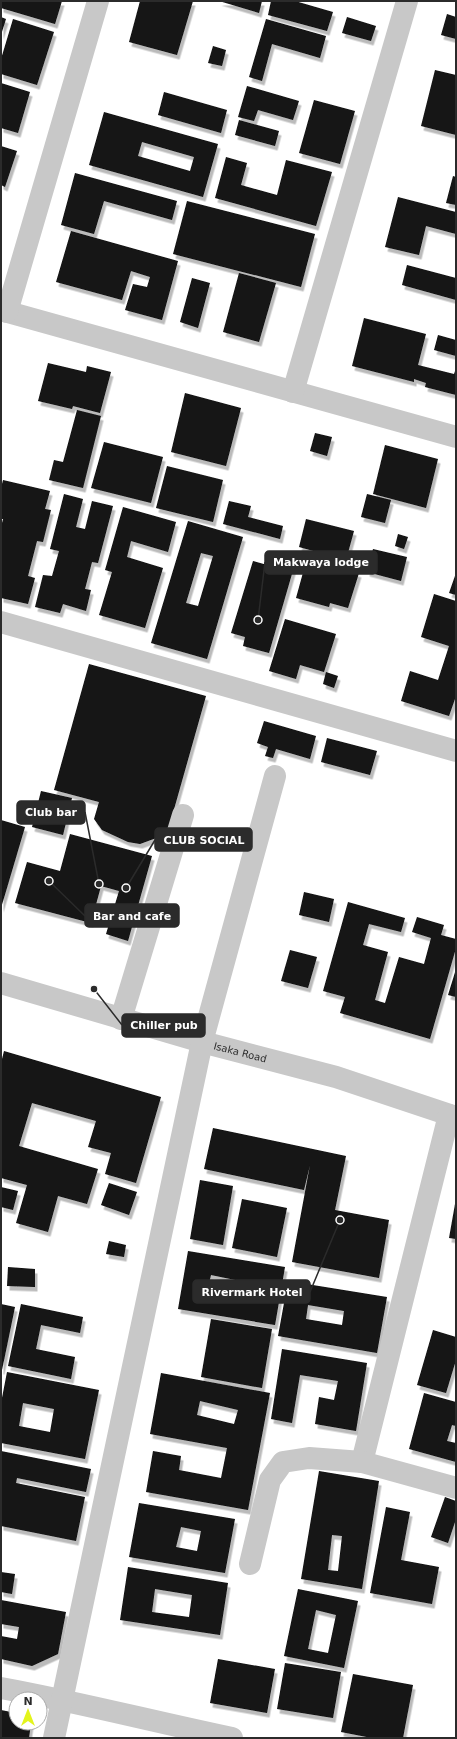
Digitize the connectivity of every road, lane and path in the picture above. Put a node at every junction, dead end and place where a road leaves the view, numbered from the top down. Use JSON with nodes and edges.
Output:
{"nodes":[{"id":1,"x":98,"y":1,"type":"edge"},
{"id":2,"x":407,"y":1,"type":"edge"},
{"id":3,"x":4,"y":311,"type":"edge"},
{"id":4,"x":292,"y":392,"type":"junction"},
{"id":5,"x":456,"y":436,"type":"edge"},
{"id":6,"x":1,"y":622,"type":"edge"},
{"id":7,"x":456,"y":751,"type":"edge"},
{"id":8,"x":275,"y":776,"type":"dead end"},
{"id":9,"x":183,"y":815,"type":"dead end"},
{"id":10,"x":1,"y":983,"type":"edge"},
{"id":11,"x":122,"y":1018,"type":"junction"},
{"id":12,"x":202,"y":1042,"type":"junction"},
{"id":13,"x":452,"y":1116,"type":"edge"},
{"id":14,"x":362,"y":1462,"type":"junction"},
{"id":15,"x":456,"y":1488,"type":"edge"},
{"id":16,"x":250,"y":1564,"type":"dead end"},
{"id":17,"x":1,"y":1688,"type":"edge"},
{"id":18,"x":62,"y":1699,"type":"junction"},
{"id":19,"x":54,"y":1738,"type":"edge"},
{"id":20,"x":232,"y":1738,"type":"edge"}],
"edges":[{"from":1,"to":3,"type":"street"},
{"from":2,"to":4,"type":"street"},
{"from":3,"to":4,"type":"street"},
{"from":4,"to":5,"type":"street"},
{"from":6,"to":7,"type":"street"},
{"from":8,"to":12,"type":"street"},
{"from":9,"to":11,"type":"street"},
{"from":10,"to":11,"type":"street","name":"Isaka Road"},
{"from":11,"to":12,"type":"street","name":"Isaka Road"},
{"from":12,"to":13,"type":"street","name":"Isaka Road"},
{"from":12,"to":18,"type":"street"},
{"from":13,"to":14,"type":"street"},
{"from":14,"to":15,"type":"street"},
{"from":14,"to":16,"type":"street"},
{"from":17,"to":18,"type":"street"},
{"from":18,"to":19,"type":"street"},
{"from":18,"to":20,"type":"street"}]}
